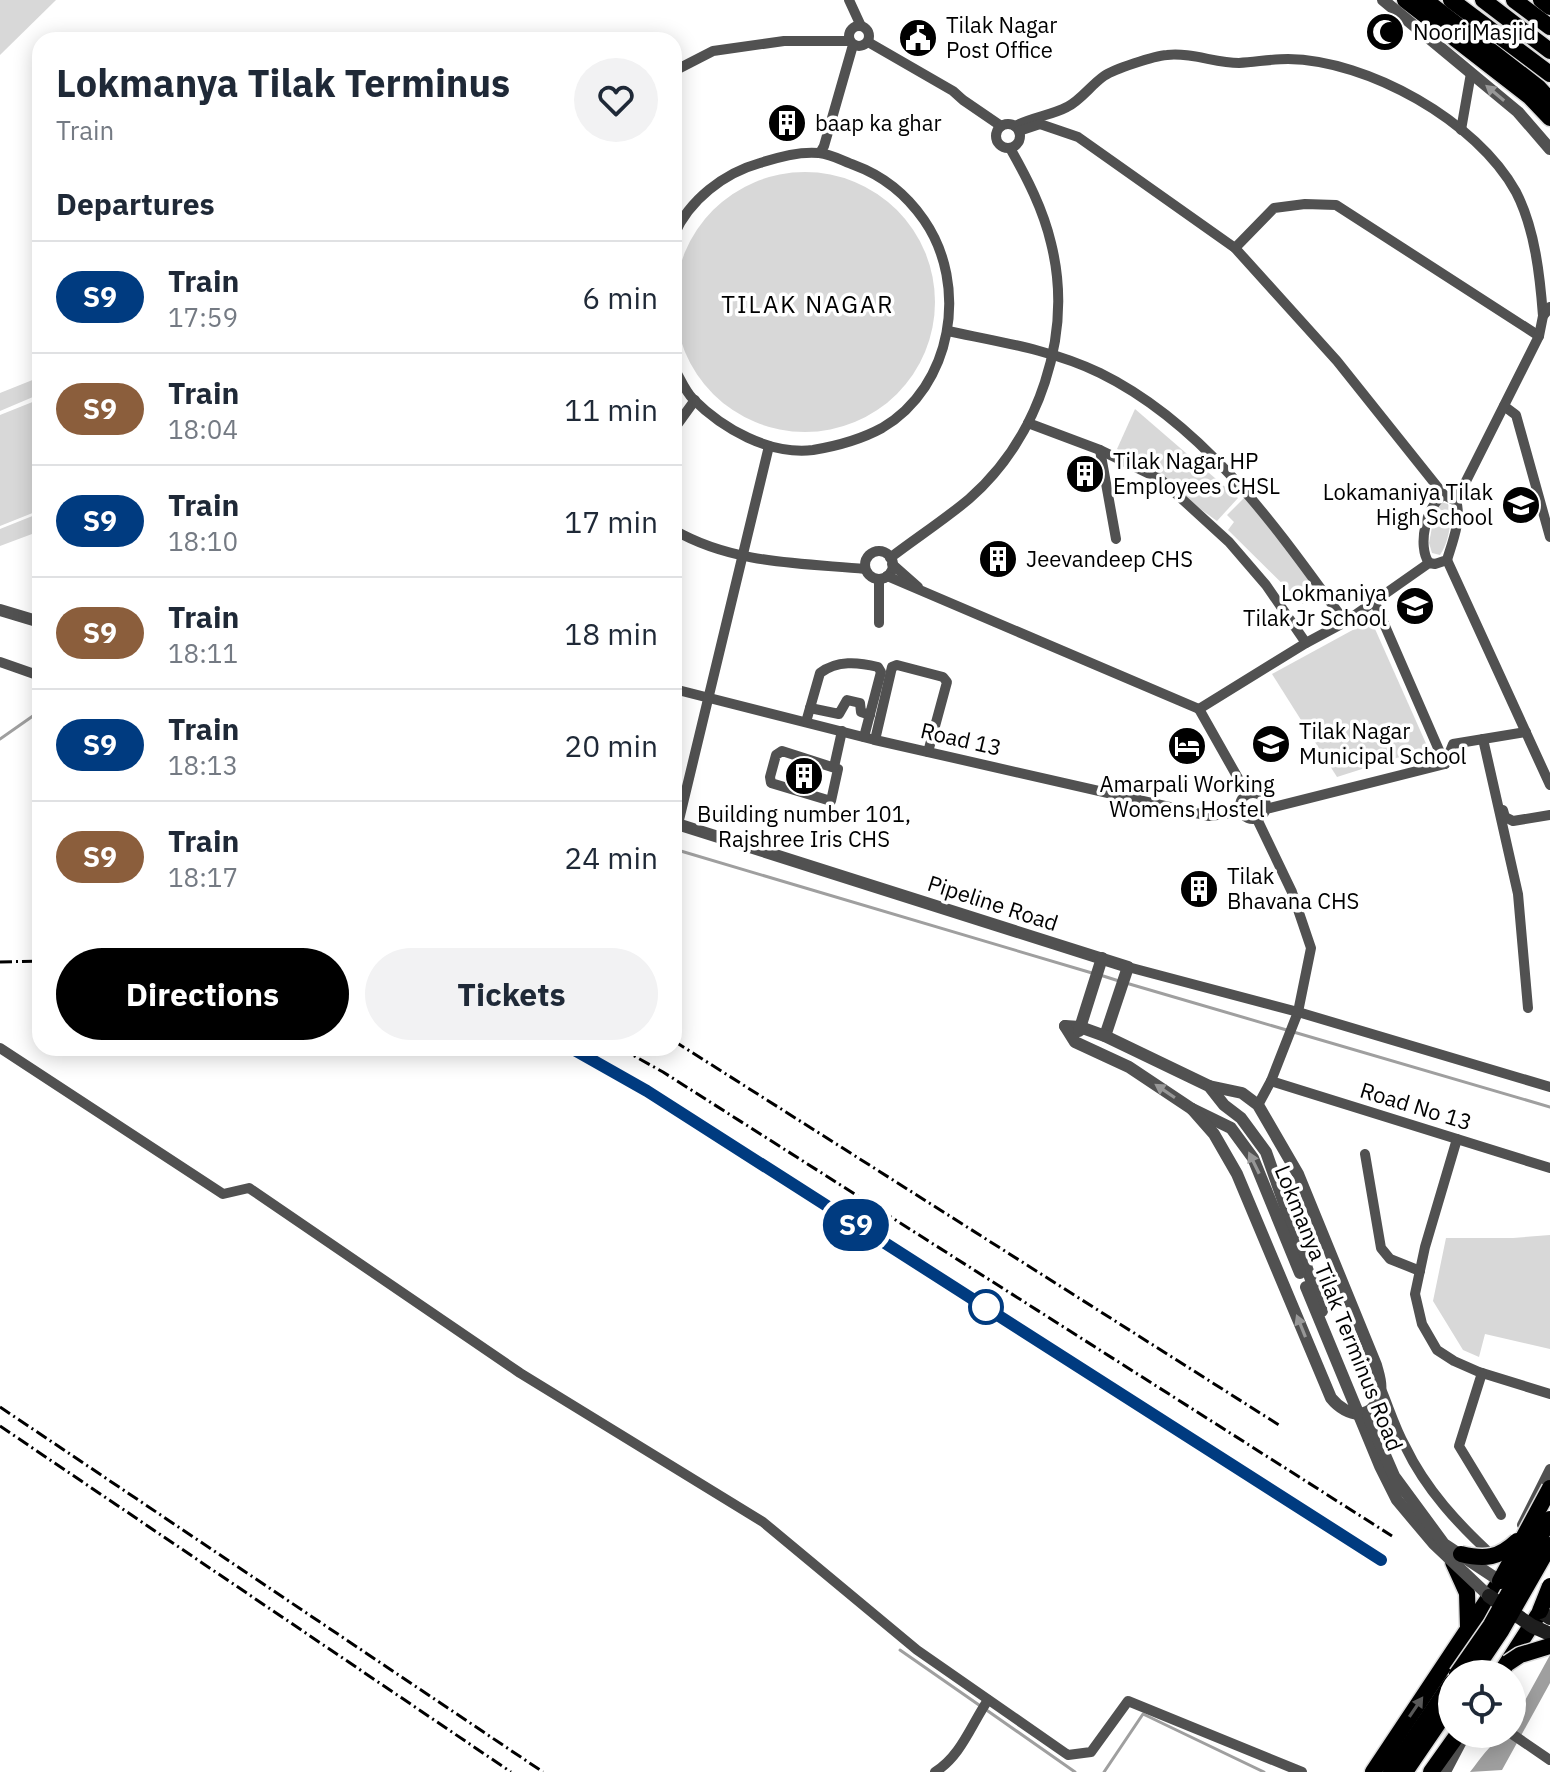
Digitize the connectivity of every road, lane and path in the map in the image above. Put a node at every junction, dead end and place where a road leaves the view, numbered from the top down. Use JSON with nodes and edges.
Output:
{"nodes":[{"id":1,"x":849,"y":0,"type":"edge"},
{"id":2,"x":1383,"y":0,"type":"edge"},
{"id":3,"x":1405,"y":0,"type":"edge"},
{"id":4,"x":1425,"y":0,"type":"edge"},
{"id":5,"x":1451,"y":0,"type":"edge"},
{"id":6,"x":1483,"y":0,"type":"edge"},
{"id":7,"x":1514,"y":0,"type":"edge"},
{"id":8,"x":1541,"y":0,"type":"edge"},
{"id":9,"x":1550,"y":7,"type":"edge"},
{"id":10,"x":861,"y":26,"type":"junction"},
{"id":11,"x":1550,"y":27,"type":"edge"},
{"id":12,"x":868,"y":42,"type":"junction"},
{"id":13,"x":851,"y":43,"type":"junction"},
{"id":14,"x":1550,"y":51,"type":"edge"},
{"id":15,"x":682,"y":67,"type":"edge"},
{"id":16,"x":1471,"y":73,"type":"junction"},
{"id":17,"x":1550,"y":74,"type":"edge"},
{"id":18,"x":1550,"y":100,"type":"edge"},
{"id":19,"x":1550,"y":118,"type":"edge"},
{"id":20,"x":1001,"y":126,"type":"junction"},
{"id":21,"x":1017,"y":128,"type":"junction"},
{"id":22,"x":1461,"y":130,"type":"junction"},
{"id":23,"x":1010,"y":148,"type":"junction"},
{"id":24,"x":1550,"y":149,"type":"edge"},
{"id":25,"x":820,"y":153,"type":"junction"},
{"id":26,"x":682,"y":220,"type":"edge"},
{"id":27,"x":1235,"y":248,"type":"junction"},
{"id":28,"x":1546,"y":312,"type":"edge"},
{"id":29,"x":948,"y":331,"type":"junction"},
{"id":30,"x":1539,"y":336,"type":"junction"},
{"id":31,"x":1053,"y":354,"type":"junction"},
{"id":32,"x":682,"y":380,"type":"edge"},
{"id":33,"x":695,"y":400,"type":"junction"},
{"id":34,"x":1504,"y":406,"type":"junction"},
{"id":35,"x":682,"y":418,"type":"edge"},
{"id":36,"x":1028,"y":423,"type":"junction"},
{"id":37,"x":769,"y":446,"type":"junction"},
{"id":38,"x":1100,"y":450,"type":"junction"},
{"id":39,"x":1444,"y":495,"type":"junction"},
{"id":40,"x":1456,"y":501,"type":"junction"},
{"id":41,"x":682,"y":535,"type":"edge"},
{"id":42,"x":1550,"y":537,"type":"edge"},
{"id":43,"x":1116,"y":539,"type":"dead end"},
{"id":44,"x":742,"y":557,"type":"junction"},
{"id":45,"x":1447,"y":560,"type":"junction"},
{"id":46,"x":891,"y":561,"type":"junction"},
{"id":47,"x":1429,"y":563,"type":"junction"},
{"id":48,"x":865,"y":569,"type":"junction"},
{"id":49,"x":883,"y":578,"type":"junction"},
{"id":50,"x":918,"y":587,"type":"junction"},
{"id":51,"x":1375,"y":603,"type":"junction"},
{"id":52,"x":0,"y":610,"type":"edge"},
{"id":53,"x":32,"y":620,"type":"edge"},
{"id":54,"x":1345,"y":622,"type":"junction"},
{"id":55,"x":879,"y":623,"type":"dead end"},
{"id":56,"x":1306,"y":643,"type":"junction"},
{"id":57,"x":0,"y":662,"type":"edge"},
{"id":58,"x":32,"y":673,"type":"edge"},
{"id":59,"x":682,"y":691,"type":"edge"},
{"id":60,"x":708,"y":698,"type":"junction"},
{"id":61,"x":810,"y":708,"type":"junction"},
{"id":62,"x":1199,"y":709,"type":"junction"},
{"id":63,"x":870,"y":715,"type":"junction"},
{"id":64,"x":806,"y":722,"type":"junction"},
{"id":65,"x":842,"y":731,"type":"junction"},
{"id":66,"x":1526,"y":732,"type":"junction"},
{"id":67,"x":870,"y":739,"type":"junction"},
{"id":68,"x":1485,"y":739,"type":"junction"},
{"id":69,"x":928,"y":752,"type":"junction"},
{"id":70,"x":1445,"y":764,"type":"junction"},
{"id":71,"x":834,"y":767,"type":"junction"},
{"id":72,"x":1550,"y":785,"type":"edge"},
{"id":73,"x":1247,"y":794,"type":"junction"},
{"id":74,"x":682,"y":800,"type":"edge"},
{"id":75,"x":1266,"y":809,"type":"junction"},
{"id":76,"x":1242,"y":812,"type":"junction"},
{"id":77,"x":1550,"y":815,"type":"edge"},
{"id":78,"x":1257,"y":819,"type":"junction"},
{"id":79,"x":682,"y":825,"type":"edge"},
{"id":80,"x":1099,"y":970,"type":"junction"},
{"id":81,"x":1124,"y":979,"type":"junction"},
{"id":82,"x":1528,"y":1008,"type":"dead end"},
{"id":83,"x":1297,"y":1015,"type":"junction"},
{"id":84,"x":1080,"y":1027,"type":"junction"},
{"id":85,"x":1105,"y":1036,"type":"junction"},
{"id":86,"x":1075,"y":1042,"type":"junction"},
{"id":87,"x":0,"y":1048,"type":"edge"},
{"id":88,"x":1271,"y":1081,"type":"junction"},
{"id":89,"x":1209,"y":1086,"type":"junction"},
{"id":90,"x":1550,"y":1087,"type":"edge"},
{"id":91,"x":1258,"y":1105,"type":"junction"},
{"id":92,"x":1192,"y":1109,"type":"junction"},
{"id":93,"x":1457,"y":1139,"type":"junction"},
{"id":94,"x":1365,"y":1154,"type":"dead end"},
{"id":95,"x":1550,"y":1168,"type":"edge"},
{"id":96,"x":1420,"y":1271,"type":"junction"},
{"id":97,"x":1482,"y":1373,"type":"junction"},
{"id":98,"x":1381,"y":1389,"type":"junction"},
{"id":99,"x":1550,"y":1394,"type":"edge"},
{"id":100,"x":1550,"y":1469,"type":"edge"},
{"id":101,"x":1550,"y":1488,"type":"edge"},
{"id":102,"x":1501,"y":1515,"type":"dead end"},
{"id":103,"x":1550,"y":1519,"type":"edge"},
{"id":104,"x":1530,"y":1524,"type":"junction"},
{"id":105,"x":1550,"y":1545,"type":"edge"},
{"id":106,"x":1457,"y":1557,"type":"junction"},
{"id":107,"x":1501,"y":1572,"type":"junction"},
{"id":108,"x":1550,"y":1586,"type":"edge"},
{"id":109,"x":1489,"y":1596,"type":"junction"},
{"id":110,"x":1541,"y":1618,"type":"edge"},
{"id":111,"x":1468,"y":1629,"type":"junction"},
{"id":112,"x":1550,"y":1634,"type":"edge"},
{"id":113,"x":1550,"y":1646,"type":"edge"},
{"id":114,"x":1467,"y":1660,"type":"edge"},
{"id":115,"x":1481,"y":1660,"type":"edge"},
{"id":116,"x":1511,"y":1660,"type":"edge"},
{"id":117,"x":1511,"y":1660,"type":"edge"},
{"id":118,"x":1515,"y":1660,"type":"edge"},
{"id":119,"x":1438,"y":1703,"type":"edge"},
{"id":120,"x":984,"y":1706,"type":"junction"},
{"id":121,"x":1438,"y":1724,"type":"edge"},
{"id":122,"x":1526,"y":1743,"type":"edge"},
{"id":123,"x":1448,"y":1748,"type":"edge"},
{"id":124,"x":1459,"y":1748,"type":"edge"},
{"id":125,"x":1550,"y":1760,"type":"edge"},
{"id":126,"x":935,"y":1772,"type":"edge"},
{"id":127,"x":1302,"y":1772,"type":"edge"},
{"id":128,"x":1373,"y":1772,"type":"edge"},
{"id":129,"x":1391,"y":1772,"type":"edge"},
{"id":130,"x":1405,"y":1772,"type":"edge"},
{"id":131,"x":1431,"y":1772,"type":"edge"},
{"id":132,"x":1446,"y":1772,"type":"edge"}],
"edges":[{"from":1,"to":10,"type":"street"},
{"from":2,"to":16,"type":"street"},
{"from":3,"to":19,"type":"highway"},
{"from":4,"to":18,"type":"highway"},
{"from":5,"to":17,"type":"highway"},
{"from":6,"to":14,"type":"highway"},
{"from":7,"to":11,"type":"highway"},
{"from":8,"to":9,"type":"highway"},
{"from":10,"to":12,"type":"street"},
{"from":10,"to":13,"type":"street"},
{"from":12,"to":13,"type":"street"},
{"from":12,"to":20,"type":"street"},
{"from":13,"to":15,"type":"street"},
{"from":13,"to":25,"type":"street"},
{"from":16,"to":22,"type":"street"},
{"from":24,"to":16,"type":"street","one_way":true},
{"from":20,"to":21,"type":"street"},
{"from":20,"to":23,"type":"street"},
{"from":21,"to":22,"type":"street"},
{"from":21,"to":23,"type":"street"},
{"from":21,"to":27,"type":"street"},
{"from":22,"to":28,"type":"street"},
{"from":23,"to":31,"type":"street"},
{"from":25,"to":26,"type":"street"},
{"from":25,"to":29,"type":"street"},
{"from":27,"to":30,"type":"street"},
{"from":27,"to":39,"type":"street"},
{"from":28,"to":30,"type":"street"},
{"from":29,"to":31,"type":"street"},
{"from":29,"to":37,"type":"street"},
{"from":30,"to":34,"type":"street"},
{"from":31,"to":36,"type":"street"},
{"from":31,"to":54,"type":"street"},
{"from":32,"to":33,"type":"street"},
{"from":33,"to":35,"type":"street"},
{"from":33,"to":37,"type":"street"},
{"from":34,"to":40,"type":"street"},
{"from":34,"to":42,"type":"street"},
{"from":36,"to":38,"type":"street"},
{"from":36,"to":46,"type":"street"},
{"from":37,"to":44,"type":"street"},
{"from":38,"to":43,"type":"street"},
{"from":38,"to":56,"type":"street"},
{"from":39,"to":40,"type":"street"},
{"from":39,"to":47,"type":"street"},
{"from":40,"to":45,"type":"street"},
{"from":41,"to":44,"type":"street"},
{"from":44,"to":48,"type":"street"},
{"from":44,"to":60,"type":"street"},
{"from":45,"to":47,"type":"street"},
{"from":45,"to":66,"type":"street"},
{"from":46,"to":48,"type":"street"},
{"from":46,"to":49,"type":"street"},
{"from":46,"to":50,"type":"street"},
{"from":47,"to":51,"type":"street"},
{"from":48,"to":49,"type":"street"},
{"from":49,"to":50,"type":"street"},
{"from":49,"to":55,"type":"street"},
{"from":50,"to":62,"type":"street"},
{"from":51,"to":54,"type":"street"},
{"from":51,"to":70,"type":"street"},
{"from":52,"to":53,"type":"street"},
{"from":54,"to":56,"type":"street"},
{"from":56,"to":62,"type":"street"},
{"from":57,"to":58,"type":"street"},
{"from":59,"to":60,"type":"street","name":"Road 13"},
{"from":60,"to":64,"type":"street","name":"Road 13"},
{"from":60,"to":74,"type":"street"},
{"from":61,"to":63,"type":"street"},
{"from":61,"to":63,"type":"street"},
{"from":61,"to":64,"type":"street"},
{"from":62,"to":73,"type":"street"},
{"from":63,"to":67,"type":"street"},
{"from":64,"to":65,"type":"street","name":"Road 13"},
{"from":65,"to":67,"type":"street","name":"Road 13"},
{"from":65,"to":71,"type":"street"},
{"from":66,"to":68,"type":"street"},
{"from":66,"to":72,"type":"street"},
{"from":67,"to":69,"type":"street","name":"Road 13"},
{"from":67,"to":69,"type":"street"},
{"from":68,"to":70,"type":"street"},
{"from":68,"to":77,"type":"street"},
{"from":68,"to":82,"type":"street"},
{"from":69,"to":76,"type":"street","name":"Road 13"},
{"from":70,"to":75,"type":"street"},
{"from":71,"to":71,"type":"street"},
{"from":73,"to":75,"type":"street"},
{"from":73,"to":76,"type":"street"},
{"from":75,"to":78,"type":"street"},
{"from":76,"to":78,"type":"street"},
{"from":78,"to":83,"type":"street"},
{"from":79,"to":80,"type":"street","name":"Pipeline Road"},
{"from":80,"to":81,"type":"street","name":"Pipeline Road"},
{"from":80,"to":84,"type":"street"},
{"from":81,"to":83,"type":"street","name":"Pipeline Road"},
{"from":81,"to":85,"type":"street"},
{"from":83,"to":88,"type":"street"},
{"from":83,"to":90,"type":"street","name":"Pipeline Road"},
{"from":84,"to":85,"type":"street","name":"Lokmanya Tilak Terminus Road"},
{"from":84,"to":86,"type":"street"},
{"from":84,"to":86,"type":"street","name":"Lokmanya Tilak Terminus Road"},
{"from":85,"to":89,"type":"street","name":"Lokmanya Tilak Terminus Road"},
{"from":92,"to":86,"type":"street","name":"Lokmanya Tilak Terminus Road","one_way":true},
{"from":87,"to":120,"type":"street"},
{"from":88,"to":91,"type":"street"},
{"from":88,"to":93,"type":"street","name":"Road No 13"},
{"from":89,"to":91,"type":"street"},
{"from":89,"to":106,"type":"street","name":"Lokmanya Tilak Terminus Road","bridge":true},
{"from":91,"to":98,"type":"street"},
{"from":98,"to":92,"type":"street","one_way":true},
{"from":106,"to":92,"type":"street","name":"Lokmanya Tilak Terminus Road","one_way":true,"bridge":true},
{"from":93,"to":95,"type":"street","name":"Road No 13"},
{"from":93,"to":96,"type":"street"},
{"from":94,"to":96,"type":"street"},
{"from":96,"to":97,"type":"street"},
{"from":97,"to":99,"type":"street"},
{"from":97,"to":102,"type":"street"},
{"from":98,"to":107,"type":"street"},
{"from":100,"to":107,"type":"street"},
{"from":101,"to":104,"type":"highway","bridge":true},
{"from":103,"to":114,"type":"highway","bridge":true},
{"from":104,"to":106,"type":"highway","bridge":true},
{"from":104,"to":107,"type":"highway","bridge":true},
{"from":105,"to":115,"type":"highway","bridge":true},
{"from":106,"to":107,"type":"street","name":"Lokmanya Tilak Terminus Road","bridge":true},
{"from":106,"to":109,"type":"street","name":"Lokmanya Tilak Terminus Road","bridge":true},
{"from":106,"to":111,"type":"highway"},
{"from":107,"to":109,"type":"highway","bridge":true},
{"from":107,"to":116,"type":"street"},
{"from":108,"to":110,"type":"highway","bridge":true},
{"from":109,"to":110,"type":"main road","name":"Lokmanya Tilak Terminus Road","bridge":true},
{"from":109,"to":111,"type":"highway"},
{"from":110,"to":112,"type":"main road","name":"Lokmanya Tilak Terminus Road","bridge":true},
{"from":110,"to":117,"type":"highway","bridge":true},
{"from":128,"to":111,"type":"highway","one_way":true},
{"from":113,"to":118,"type":"highway","bridge":true},
{"from":119,"to":129,"type":"highway"},
{"from":120,"to":126,"type":"street"},
{"from":120,"to":127,"type":"street"},
{"from":121,"to":130,"type":"highway"},
{"from":122,"to":125,"type":"street"},
{"from":123,"to":131,"type":"highway"},
{"from":124,"to":132,"type":"street"}]}
